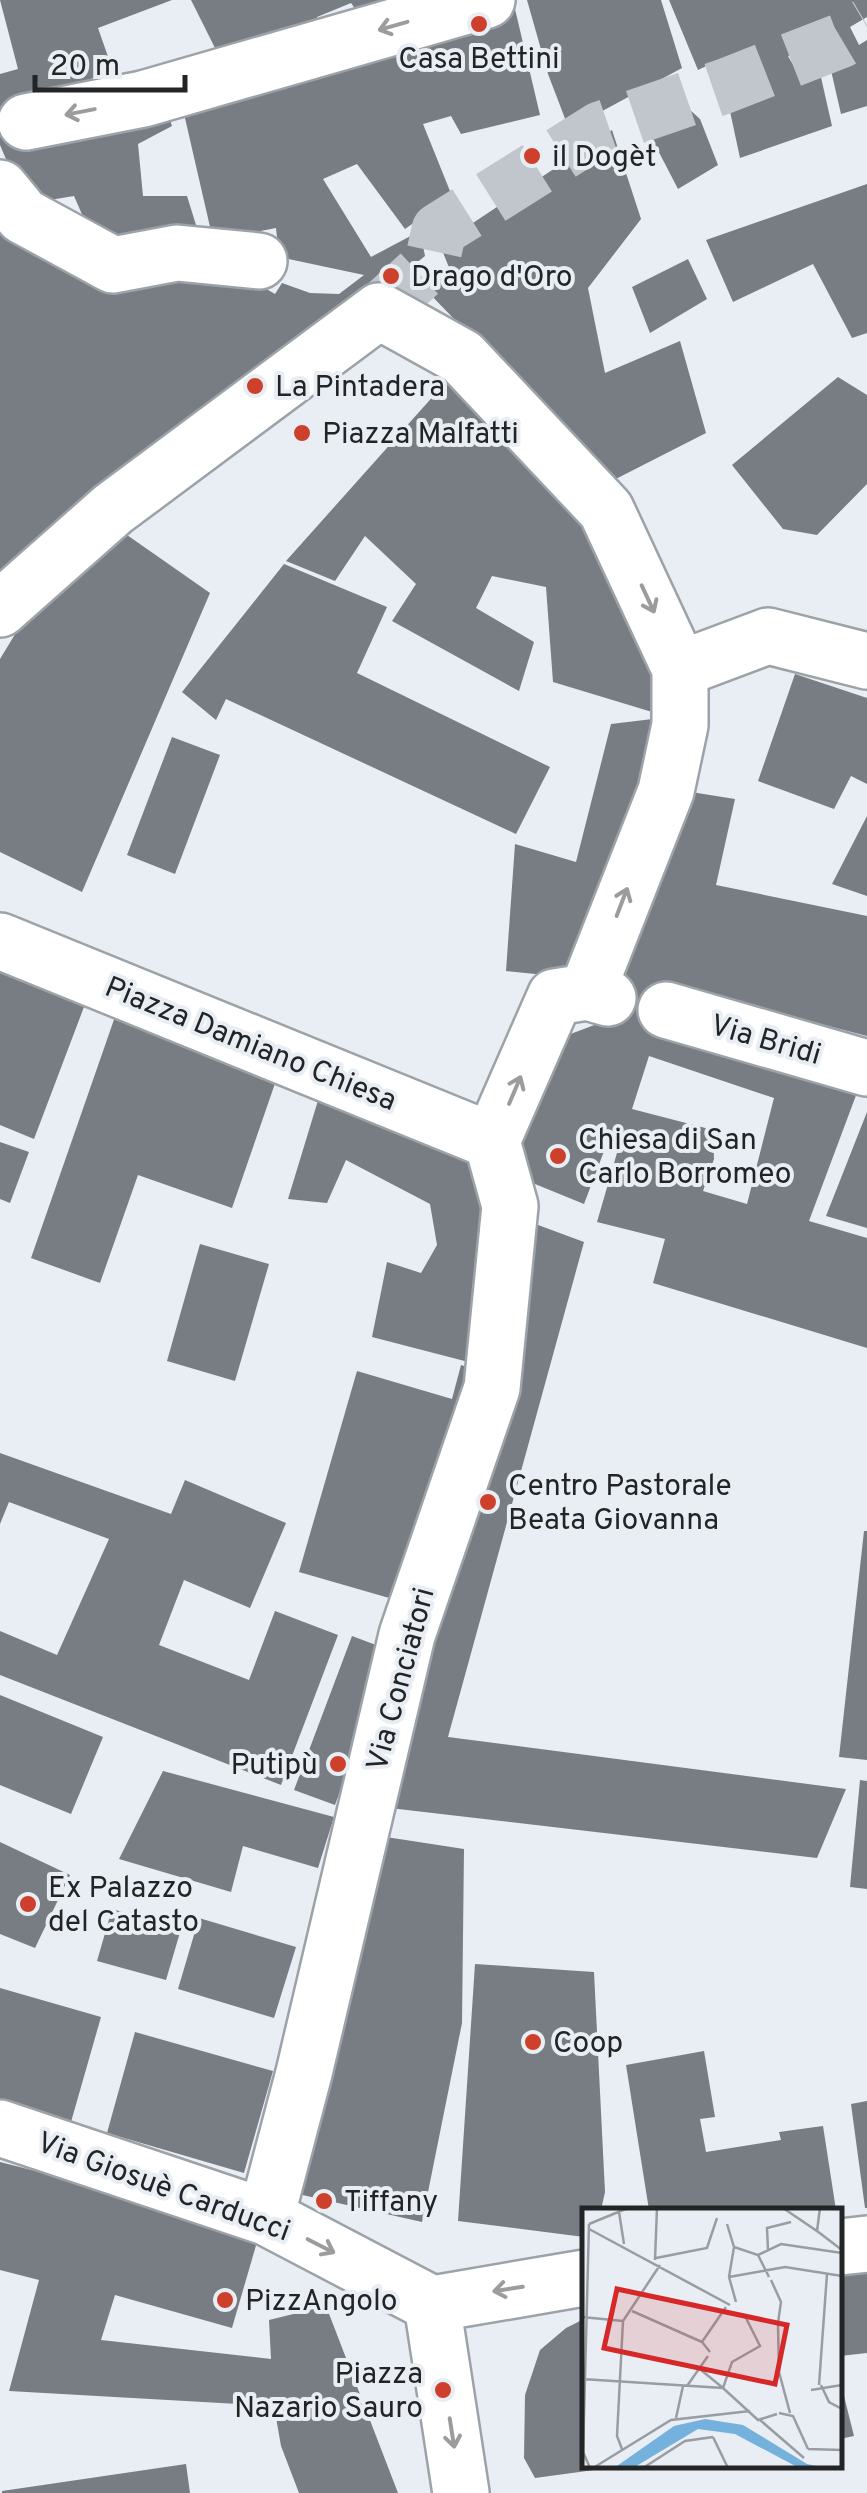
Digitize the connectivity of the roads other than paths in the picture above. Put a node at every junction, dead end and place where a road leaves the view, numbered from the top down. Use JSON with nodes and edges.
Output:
{"nodes":[{"id":1,"x":487,"y":0,"type":"edge"},
{"id":2,"x":26,"y":122,"type":"dead end"},
{"id":3,"x":0,"y":188,"type":"edge"},
{"id":4,"x":259,"y":261,"type":"dead end"},
{"id":5,"x":0,"y":609,"type":"edge"},
{"id":6,"x":867,"y":661,"type":"edge"},
{"id":7,"x":680,"y":669,"type":"junction"},
{"id":8,"x":0,"y":941,"type":"edge"},
{"id":9,"x":666,"y":1010,"type":"dead end"},
{"id":10,"x":867,"y":1068,"type":"edge"},
{"id":11,"x":492,"y":1141,"type":"junction"},
{"id":12,"x":0,"y":2128,"type":"edge"},
{"id":13,"x":266,"y":2217,"type":"junction"},
{"id":14,"x":867,"y":2244,"type":"edge"},
{"id":15,"x":842,"y":2247,"type":"edge"},
{"id":16,"x":582,"y":2278,"type":"edge"},
{"id":17,"x":432,"y":2304,"type":"junction"},
{"id":18,"x":461,"y":2493,"type":"edge"}],
"edges":[{"from":1,"to":2,"type":"street","one_way":true},
{"from":3,"to":4,"type":"street"},
{"from":5,"to":7,"type":"street","one_way":true},
{"from":6,"to":7,"type":"street"},
{"from":11,"to":7,"type":"street","one_way":true},
{"from":8,"to":11,"type":"street","name":"Piazza Damiano Chiesa"},
{"from":9,"to":10,"type":"street","name":"Via Bridi"},
{"from":11,"to":13,"type":"street","name":"Via Conciatori"},
{"from":12,"to":13,"type":"street","name":"Via Giosuè Carducci"},
{"from":13,"to":17,"type":"street","name":"Via Giosuè Carducci","one_way":true},
{"from":14,"to":15,"type":"street"},
{"from":16,"to":17,"type":"street","one_way":true},
{"from":17,"to":18,"type":"street","one_way":true}]}
